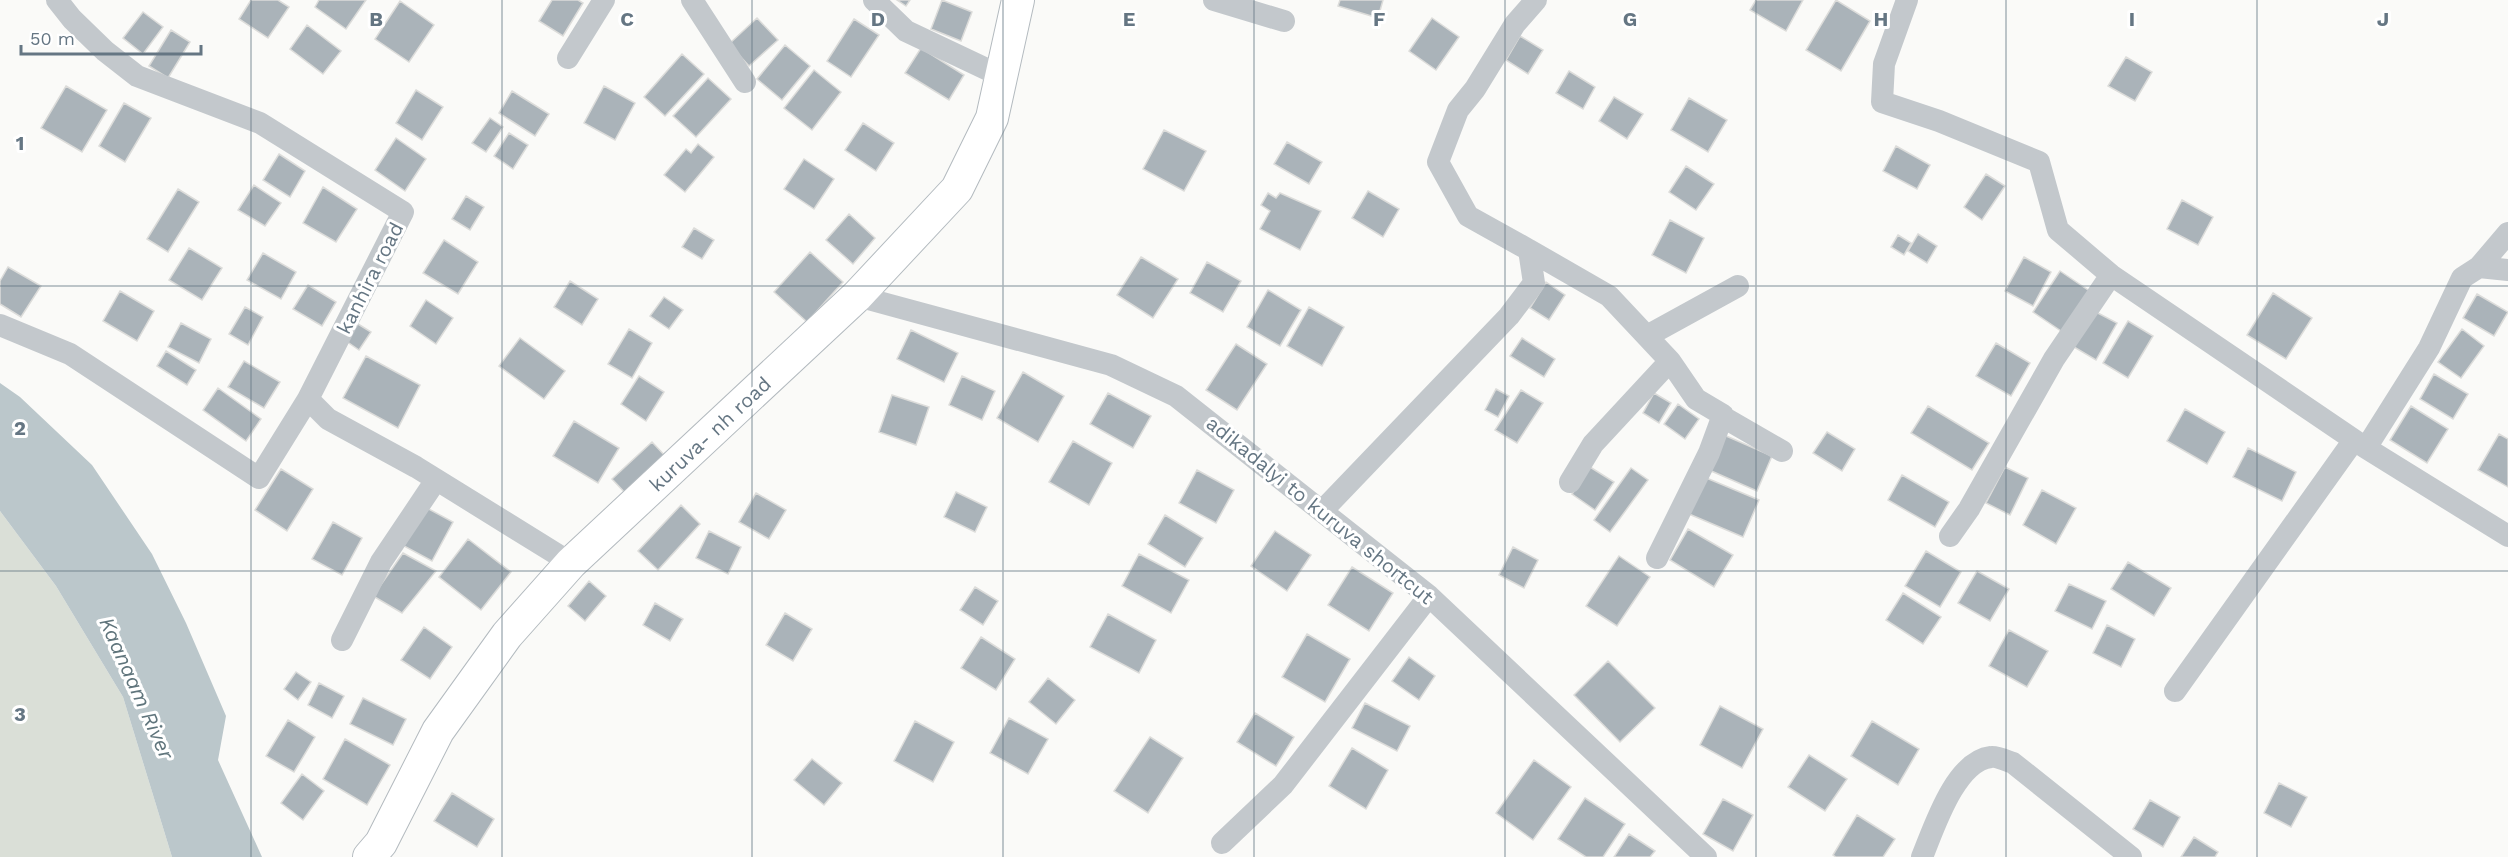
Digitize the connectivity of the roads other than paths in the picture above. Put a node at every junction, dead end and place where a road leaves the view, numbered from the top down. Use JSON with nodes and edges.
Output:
{"nodes":[{"id":1,"x":57,"y":0,"type":"edge"},
{"id":2,"x":604,"y":0,"type":"edge"},
{"id":3,"x":692,"y":0,"type":"edge"},
{"id":4,"x":874,"y":0,"type":"edge"},
{"id":5,"x":1018,"y":0,"type":"edge"},
{"id":6,"x":1214,"y":0,"type":"edge"},
{"id":7,"x":1536,"y":0,"type":"edge"},
{"id":8,"x":1903,"y":1,"type":"edge"},
{"id":9,"x":1284,"y":21,"type":"dead end"},
{"id":10,"x":568,"y":58,"type":"dead end"},
{"id":11,"x":1001,"y":76,"type":"junction"},
{"id":12,"x":745,"y":82,"type":"dead end"},
{"id":13,"x":2508,"y":233,"type":"edge"},
{"id":14,"x":1529,"y":250,"type":"junction"},
{"id":15,"x":2480,"y":267,"type":"junction"},
{"id":16,"x":2508,"y":270,"type":"edge"},
{"id":17,"x":2111,"y":275,"type":"junction"},
{"id":18,"x":1738,"y":286,"type":"dead end"},
{"id":19,"x":857,"y":296,"type":"junction"},
{"id":20,"x":0,"y":325,"type":"edge"},
{"id":21,"x":1647,"y":336,"type":"junction"},
{"id":22,"x":1670,"y":361,"type":"junction"},
{"id":23,"x":308,"y":399,"type":"junction"},
{"id":24,"x":1723,"y":417,"type":"junction"},
{"id":25,"x":2360,"y":444,"type":"junction"},
{"id":26,"x":1782,"y":451,"type":"dead end"},
{"id":27,"x":436,"y":480,"type":"junction"},
{"id":28,"x":1570,"y":482,"type":"dead end"},
{"id":29,"x":1322,"y":511,"type":"junction"},
{"id":30,"x":1950,"y":536,"type":"dead end"},
{"id":31,"x":2508,"y":536,"type":"edge"},
{"id":32,"x":1657,"y":558,"type":"dead end"},
{"id":33,"x":571,"y":563,"type":"junction"},
{"id":34,"x":1429,"y":596,"type":"junction"},
{"id":35,"x":342,"y":640,"type":"dead end"},
{"id":36,"x":2175,"y":691,"type":"dead end"},
{"id":37,"x":1222,"y":843,"type":"dead end"},
{"id":38,"x":369,"y":857,"type":"edge"},
{"id":39,"x":1706,"y":857,"type":"edge"},
{"id":40,"x":1922,"y":857,"type":"edge"},
{"id":41,"x":2131,"y":857,"type":"edge"}],
"edges":[{"from":1,"to":23,"type":"street","name":"kanhira road"},
{"from":2,"to":10,"type":"street"},
{"from":3,"to":12,"type":"street"},
{"from":4,"to":11,"type":"street"},
{"from":5,"to":11,"type":"main road","name":"kuruva- nh road"},
{"from":6,"to":9,"type":"street"},
{"from":7,"to":14,"type":"street"},
{"from":8,"to":17,"type":"street"},
{"from":11,"to":19,"type":"main road","name":"kuruva- nh road"},
{"from":13,"to":15,"type":"street"},
{"from":14,"to":21,"type":"street"},
{"from":14,"to":29,"type":"street"},
{"from":15,"to":16,"type":"street"},
{"from":15,"to":25,"type":"street"},
{"from":17,"to":25,"type":"street"},
{"from":17,"to":30,"type":"street"},
{"from":18,"to":21,"type":"street"},
{"from":19,"to":29,"type":"street","name":"adikadalyi to kuruva shortcut"},
{"from":19,"to":33,"type":"main road","name":"kuruva- nh road"},
{"from":20,"to":23,"type":"street"},
{"from":21,"to":22,"type":"street"},
{"from":22,"to":24,"type":"street"},
{"from":22,"to":28,"type":"street"},
{"from":23,"to":27,"type":"street"},
{"from":24,"to":26,"type":"street"},
{"from":24,"to":32,"type":"street"},
{"from":25,"to":31,"type":"street"},
{"from":25,"to":36,"type":"street"},
{"from":27,"to":33,"type":"street"},
{"from":27,"to":35,"type":"street"},
{"from":29,"to":34,"type":"street","name":"adikadalyi to kuruva shortcut"},
{"from":33,"to":38,"type":"main road","name":"kuruva- nh road"},
{"from":34,"to":37,"type":"street"},
{"from":34,"to":39,"type":"street","name":"adikadalyi to kuruva shortcut"},
{"from":40,"to":41,"type":"street"}]}
